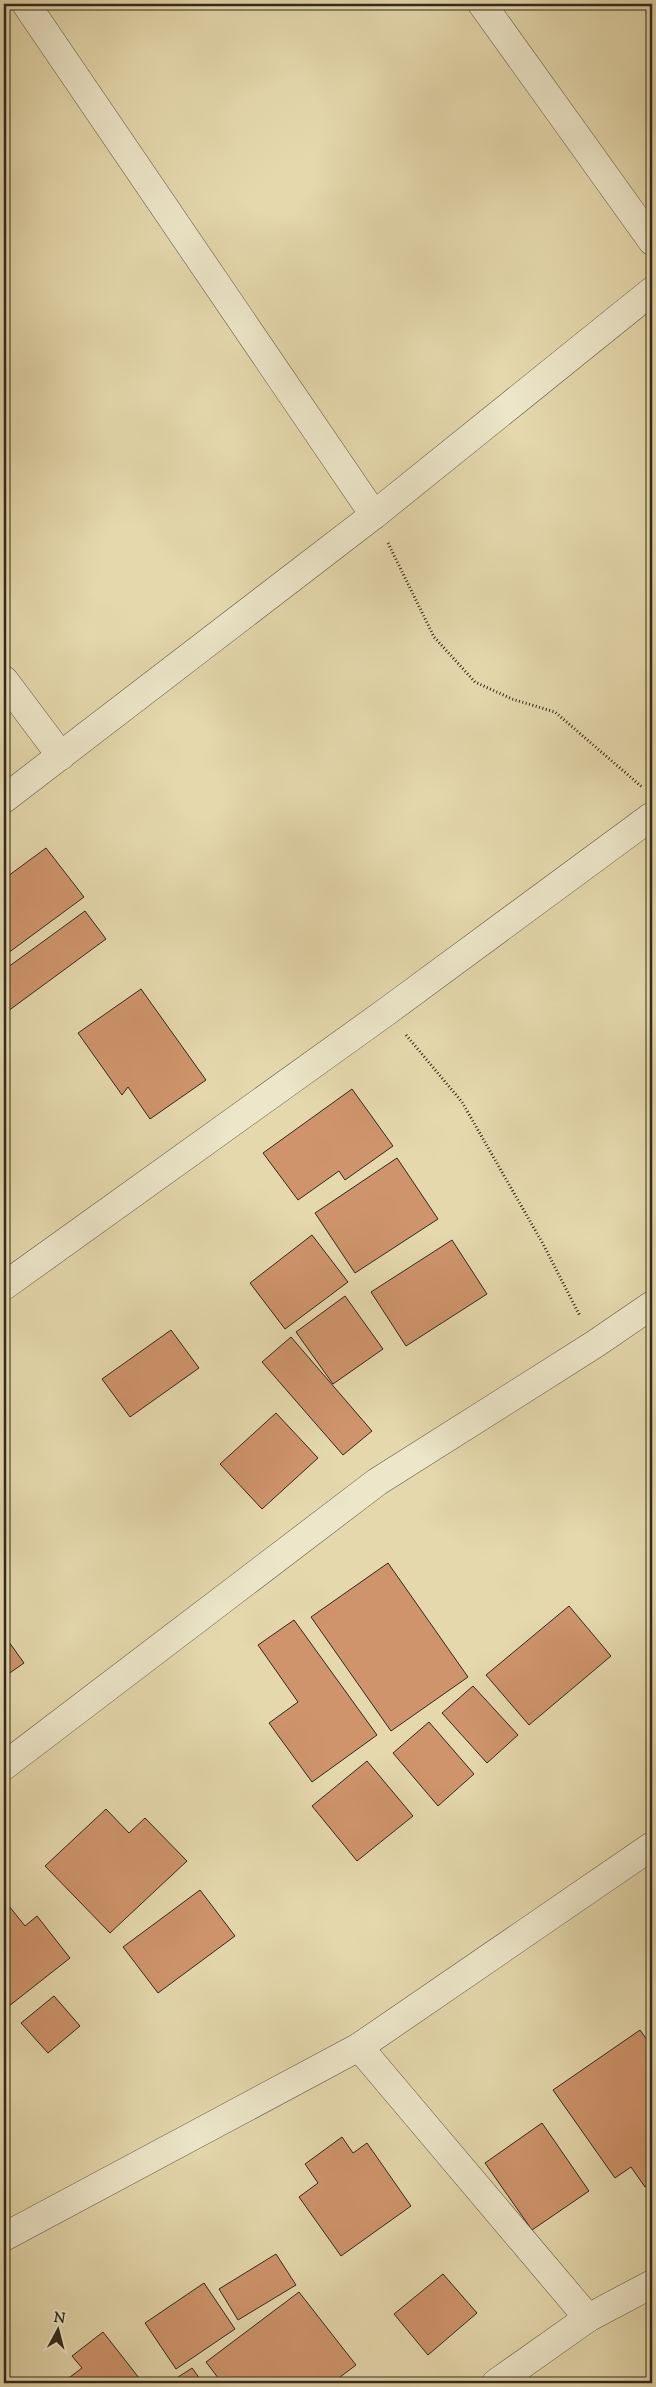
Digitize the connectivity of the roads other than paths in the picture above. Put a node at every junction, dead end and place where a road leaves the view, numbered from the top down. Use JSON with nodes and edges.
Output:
{"nodes":[{"id":1,"x":26,"y":4,"type":"edge"},
{"id":2,"x":482,"y":4,"type":"edge"},
{"id":3,"x":652,"y":241,"type":"edge"},
{"id":4,"x":652,"y":291,"type":"edge"},
{"id":5,"x":374,"y":516,"type":"junction"},
{"id":6,"x":4,"y":680,"type":"edge"},
{"id":7,"x":61,"y":756,"type":"junction"},
{"id":8,"x":4,"y":799,"type":"edge"},
{"id":9,"x":650,"y":822,"type":"edge"},
{"id":10,"x":4,"y":1286,"type":"edge"},
{"id":11,"x":652,"y":1305,"type":"edge"},
{"id":12,"x":4,"y":1766,"type":"edge"},
{"id":13,"x":652,"y":1846,"type":"edge"},
{"id":14,"x":359,"y":2047,"type":"junction"},
{"id":15,"x":4,"y":2237,"type":"edge"},
{"id":16,"x":652,"y":2284,"type":"edge"},
{"id":17,"x":588,"y":2318,"type":"junction"},
{"id":18,"x":496,"y":2383,"type":"edge"}],
"edges":[{"from":1,"to":5,"type":"street"},
{"from":2,"to":3,"type":"street"},
{"from":4,"to":5,"type":"street"},
{"from":5,"to":7,"type":"street"},
{"from":6,"to":7,"type":"street"},
{"from":7,"to":8,"type":"street"},
{"from":9,"to":10,"type":"street"},
{"from":11,"to":12,"type":"street"},
{"from":13,"to":14,"type":"street"},
{"from":14,"to":15,"type":"street"},
{"from":14,"to":17,"type":"street"},
{"from":16,"to":17,"type":"street"},
{"from":17,"to":18,"type":"street"}]}
